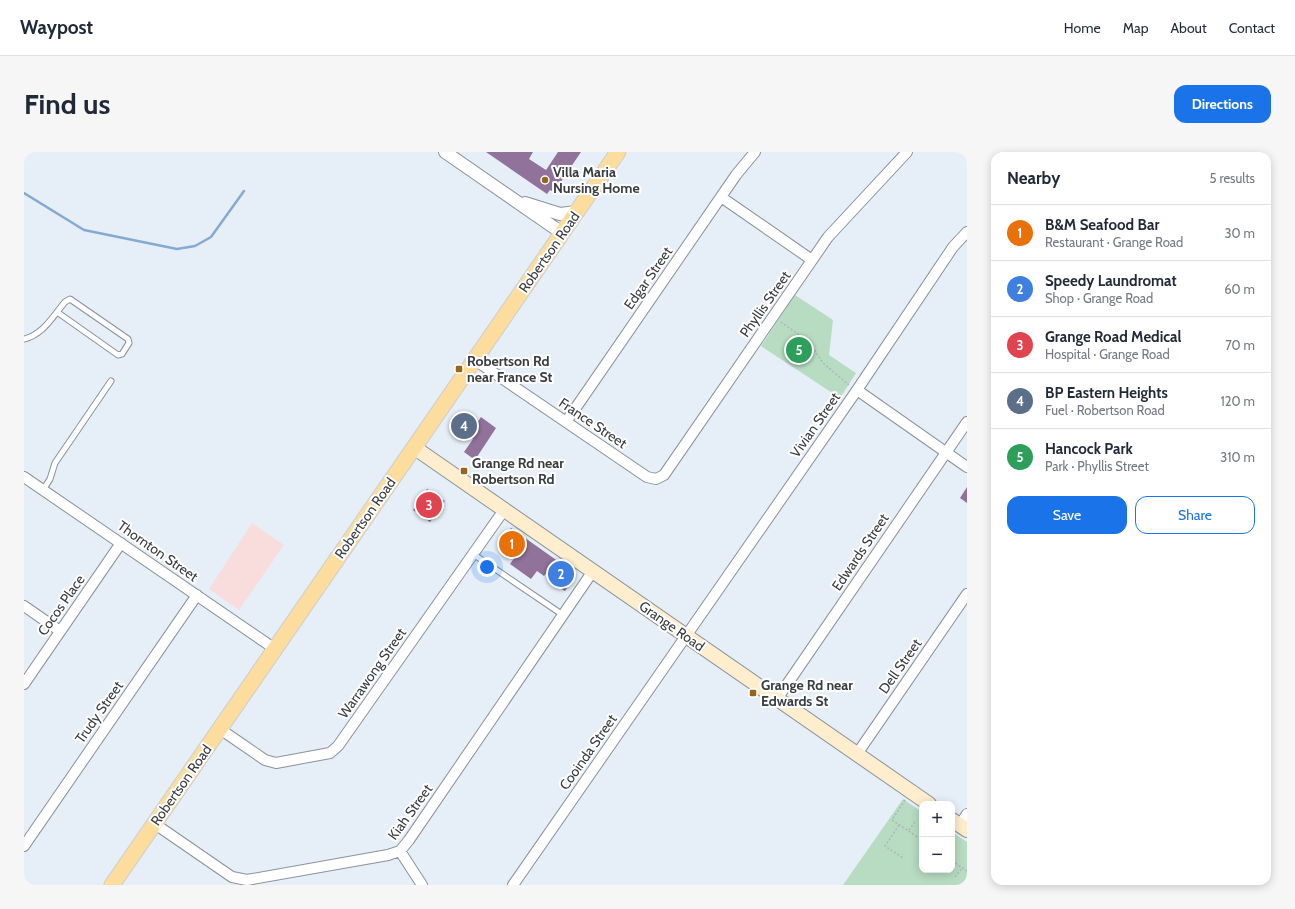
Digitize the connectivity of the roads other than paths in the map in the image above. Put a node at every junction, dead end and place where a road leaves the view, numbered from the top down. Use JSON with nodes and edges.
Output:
{"nodes":[{"id":1,"x":445,"y":152,"type":"edge"},
{"id":2,"x":618,"y":152,"type":"edge"},
{"id":3,"x":755,"y":152,"type":"edge"},
{"id":4,"x":907,"y":152,"type":"edge"},
{"id":5,"x":720,"y":197,"type":"junction"},
{"id":6,"x":516,"y":201,"type":"junction"},
{"id":7,"x":577,"y":212,"type":"junction"},
{"id":8,"x":967,"y":232,"type":"edge"},
{"id":9,"x":562,"y":233,"type":"junction"},
{"id":10,"x":812,"y":260,"type":"junction"},
{"id":11,"x":56,"y":312,"type":"junction"},
{"id":12,"x":24,"y":339,"type":"edge"},
{"id":13,"x":475,"y":360,"type":"junction"},
{"id":14,"x":112,"y":381,"type":"dead end"},
{"id":15,"x":856,"y":390,"type":"junction"},
{"id":16,"x":566,"y":422,"type":"junction"},
{"id":17,"x":967,"y":422,"type":"edge"},
{"id":18,"x":415,"y":448,"type":"junction"},
{"id":19,"x":946,"y":452,"type":"junction"},
{"id":20,"x":967,"y":467,"type":"edge"},
{"id":21,"x":24,"y":477,"type":"edge"},
{"id":22,"x":656,"y":479,"type":"joint"},
{"id":23,"x":43,"y":490,"type":"junction"},
{"id":24,"x":504,"y":510,"type":"junction"},
{"id":25,"x":121,"y":543,"type":"junction"},
{"id":26,"x":473,"y":554,"type":"junction"},
{"id":27,"x":593,"y":571,"type":"junction"},
{"id":28,"x":967,"y":594,"type":"edge"},
{"id":29,"x":197,"y":595,"type":"junction"},
{"id":30,"x":24,"y":606,"type":"edge"},
{"id":31,"x":563,"y":615,"type":"junction"},
{"id":32,"x":60,"y":631,"type":"junction"},
{"id":33,"x":686,"y":636,"type":"junction"},
{"id":34,"x":275,"y":649,"type":"junction"},
{"id":35,"x":24,"y":684,"type":"edge"},
{"id":36,"x":777,"y":698,"type":"junction"},
{"id":37,"x":220,"y":729,"type":"junction"},
{"id":38,"x":857,"y":754,"type":"junction"},
{"id":39,"x":925,"y":801,"type":"edge"},
{"id":40,"x":154,"y":824,"type":"junction"},
{"id":41,"x":24,"y":846,"type":"edge"},
{"id":42,"x":400,"y":851,"type":"junction"},
{"id":43,"x":112,"y":885,"type":"edge"},
{"id":44,"x":422,"y":885,"type":"edge"},
{"id":45,"x":513,"y":885,"type":"edge"}],
"edges":[{"from":1,"to":6,"type":"street"},
{"from":2,"to":7,"type":"main road","name":"Robertson Road"},
{"from":3,"to":5,"type":"street","name":"Edgar Street"},
{"from":4,"to":10,"type":"street","name":"Phyllis Street"},
{"from":5,"to":10,"type":"street"},
{"from":5,"to":16,"type":"street","name":"Edgar Street"},
{"from":6,"to":7,"type":"street"},
{"from":6,"to":9,"type":"street"},
{"from":7,"to":9,"type":"main road","name":"Robertson Road"},
{"from":8,"to":15,"type":"street","name":"Vivian Street"},
{"from":9,"to":13,"type":"main road","name":"Robertson Road"},
{"from":10,"to":22,"type":"street","name":"Phyllis Street"},
{"from":11,"to":11,"type":"lane"},
{"from":11,"to":12,"type":"lane"},
{"from":13,"to":16,"type":"street","name":"France Street"},
{"from":13,"to":18,"type":"main road","name":"Robertson Road"},
{"from":14,"to":23,"type":"lane"},
{"from":15,"to":19,"type":"street"},
{"from":15,"to":33,"type":"street","name":"Vivian Street"},
{"from":16,"to":22,"type":"street","name":"France Street"},
{"from":17,"to":19,"type":"street","name":"Edwards Street"},
{"from":18,"to":24,"type":"main road","name":"Grange Road"},
{"from":18,"to":34,"type":"main road","name":"Robertson Road"},
{"from":19,"to":20,"type":"street"},
{"from":19,"to":36,"type":"street","name":"Edwards Street"},
{"from":21,"to":23,"type":"street","name":"Thornton Street"},
{"from":23,"to":25,"type":"street","name":"Thornton Street"},
{"from":24,"to":26,"type":"street","name":"Warrawong Street"},
{"from":24,"to":27,"type":"main road","name":"Grange Road"},
{"from":25,"to":29,"type":"street","name":"Thornton Street"},
{"from":25,"to":32,"type":"street","name":"Cocos Place"},
{"from":26,"to":31,"type":"lane"},
{"from":26,"to":37,"type":"street","name":"Warrawong Street"},
{"from":27,"to":31,"type":"street","name":"Kiah Street"},
{"from":27,"to":33,"type":"main road","name":"Grange Road"},
{"from":28,"to":38,"type":"street","name":"Dell Street"},
{"from":29,"to":34,"type":"street","name":"Thornton Street"},
{"from":29,"to":41,"type":"street","name":"Trudy Street"},
{"from":30,"to":32,"type":"street"},
{"from":31,"to":42,"type":"street","name":"Kiah Street"},
{"from":32,"to":35,"type":"street","name":"Cocos Place"},
{"from":33,"to":36,"type":"main road","name":"Grange Road"},
{"from":33,"to":45,"type":"street","name":"Cooinda Street"},
{"from":34,"to":37,"type":"main road","name":"Robertson Road"},
{"from":36,"to":38,"type":"main road","name":"Grange Road"},
{"from":37,"to":40,"type":"main road","name":"Robertson Road"},
{"from":38,"to":39,"type":"main road","name":"Grange Road"},
{"from":40,"to":42,"type":"street","name":"Kiah Street"},
{"from":40,"to":43,"type":"main road","name":"Robertson Road"},
{"from":42,"to":44,"type":"street"}]}
